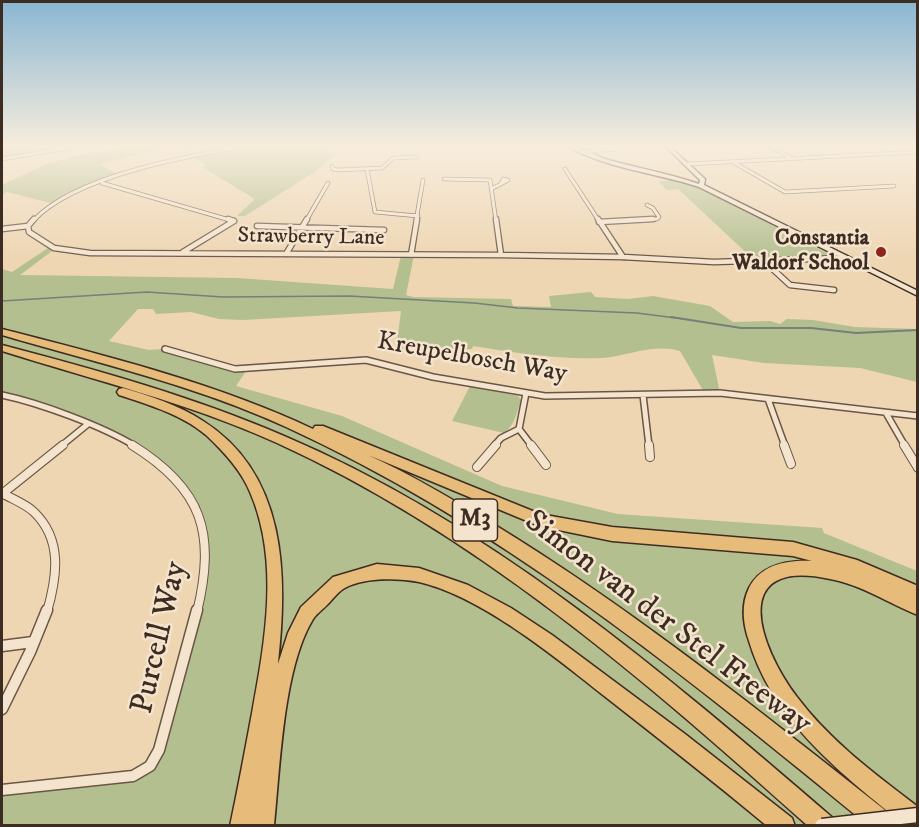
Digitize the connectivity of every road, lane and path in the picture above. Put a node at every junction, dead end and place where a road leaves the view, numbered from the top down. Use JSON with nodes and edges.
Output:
{"nodes":[{"id":1,"x":328,"y":183,"type":"dead end"},
{"id":2,"x":100,"y":184,"type":"edge"},
{"id":3,"x":104,"y":184,"type":"edge"},
{"id":4,"x":370,"y":184,"type":"edge"},
{"id":5,"x":422,"y":184,"type":"edge"},
{"id":6,"x":489,"y":184,"type":"edge"},
{"id":7,"x":501,"y":184,"type":"dead end"},
{"id":8,"x":574,"y":184,"type":"edge"},
{"id":9,"x":694,"y":184,"type":"edge"},
{"id":10,"x":767,"y":184,"type":"edge"},
{"id":11,"x":699,"y":185,"type":"joint"},
{"id":12,"x":894,"y":186,"type":"dead end"},
{"id":13,"x":491,"y":189,"type":"junction"},
{"id":14,"x":647,"y":205,"type":"dead end"},
{"id":15,"x":418,"y":214,"type":"junction"},
{"id":16,"x":599,"y":222,"type":"junction"},
{"id":17,"x":28,"y":226,"type":"junction"},
{"id":18,"x":257,"y":226,"type":"dead end"},
{"id":19,"x":302,"y":227,"type":"junction"},
{"id":20,"x":2,"y":229,"type":"edge"},
{"id":21,"x":384,"y":230,"type":"dead end"},
{"id":22,"x":183,"y":253,"type":"junction"},
{"id":23,"x":286,"y":254,"type":"junction"},
{"id":24,"x":411,"y":255,"type":"junction"},
{"id":25,"x":501,"y":255,"type":"junction"},
{"id":26,"x":623,"y":257,"type":"junction"},
{"id":27,"x":846,"y":258,"type":"junction"},
{"id":28,"x":764,"y":261,"type":"junction"},
{"id":29,"x":834,"y":290,"type":"dead end"},
{"id":30,"x":918,"y":294,"type":"edge"},
{"id":31,"x":2,"y":332,"type":"edge"},
{"id":32,"x":2,"y":348,"type":"edge"},
{"id":33,"x":165,"y":349,"type":"dead end"},
{"id":34,"x":19,"y":353,"type":"junction"},
{"id":35,"x":526,"y":393,"type":"junction"},
{"id":36,"x":2,"y":394,"type":"edge"},
{"id":37,"x":643,"y":395,"type":"junction"},
{"id":38,"x":768,"y":399,"type":"junction"},
{"id":39,"x":258,"y":410,"type":"junction"},
{"id":40,"x":886,"y":413,"type":"junction"},
{"id":41,"x":918,"y":416,"type":"edge"},
{"id":42,"x":88,"y":424,"type":"junction"},
{"id":43,"x":519,"y":429,"type":"junction"},
{"id":44,"x":650,"y":457,"type":"dead end"},
{"id":45,"x":791,"y":464,"type":"dead end"},
{"id":46,"x":546,"y":465,"type":"dead end"},
{"id":47,"x":477,"y":467,"type":"dead end"},
{"id":48,"x":918,"y":468,"type":"edge"},
{"id":49,"x":2,"y":493,"type":"edge"},
{"id":50,"x":918,"y":594,"type":"edge"},
{"id":51,"x":918,"y":607,"type":"edge"},
{"id":52,"x":33,"y":642,"type":"junction"},
{"id":53,"x":2,"y":646,"type":"edge"},
{"id":54,"x":2,"y":709,"type":"edge"},
{"id":55,"x":2,"y":790,"type":"edge"},
{"id":56,"x":918,"y":815,"type":"edge"},
{"id":57,"x":918,"y":821,"type":"edge"},
{"id":58,"x":241,"y":825,"type":"edge"},
{"id":59,"x":263,"y":825,"type":"edge"},
{"id":60,"x":784,"y":825,"type":"edge"},
{"id":61,"x":824,"y":825,"type":"edge"},
{"id":62,"x":886,"y":825,"type":"edge"}],
"edges":[{"from":1,"to":19,"type":"street"},
{"from":2,"to":17,"type":"street"},
{"from":3,"to":22,"type":"street"},
{"from":4,"to":15,"type":"street"},
{"from":5,"to":15,"type":"street"},
{"from":6,"to":13,"type":"street"},
{"from":7,"to":13,"type":"street"},
{"from":8,"to":16,"type":"street"},
{"from":9,"to":11,"type":"main road"},
{"from":10,"to":12,"type":"street"},
{"from":11,"to":27,"type":"main road"},
{"from":13,"to":25,"type":"street"},
{"from":14,"to":16,"type":"street"},
{"from":15,"to":24,"type":"street"},
{"from":16,"to":26,"type":"street"},
{"from":17,"to":20,"type":"street"},
{"from":17,"to":22,"type":"street","name":"Strawberry Lane"},
{"from":18,"to":19,"type":"street"},
{"from":19,"to":21,"type":"street"},
{"from":19,"to":23,"type":"street"},
{"from":22,"to":23,"type":"street","name":"Strawberry Lane"},
{"from":23,"to":24,"type":"street","name":"Strawberry Lane"},
{"from":24,"to":25,"type":"street","name":"Strawberry Lane"},
{"from":25,"to":26,"type":"street","name":"Strawberry Lane"},
{"from":26,"to":28,"type":"street","name":"Strawberry Lane"},
{"from":27,"to":28,"type":"street","name":"Strawberry Lane"},
{"from":27,"to":30,"type":"main road"},
{"from":28,"to":29,"type":"street"},
{"from":31,"to":39,"type":"highway","name":"Simon van der Stel Freeway","number":"M3"},
{"from":32,"to":34,"type":"highway","name":"Simon van der Stel Freeway","number":"M3"},
{"from":33,"to":35,"type":"street","name":"Kreupelbosch Way"},
{"from":34,"to":58,"type":"highway"},
{"from":34,"to":61,"type":"highway","name":"Simon van der Stel Freeway","number":"M3"},
{"from":35,"to":37,"type":"street","name":"Kreupelbosch Way"},
{"from":35,"to":43,"type":"street"},
{"from":36,"to":42,"type":"street","name":"Purcell Way"},
{"from":37,"to":38,"type":"street","name":"Kreupelbosch Way"},
{"from":37,"to":44,"type":"street"},
{"from":38,"to":40,"type":"street","name":"Kreupelbosch Way"},
{"from":38,"to":45,"type":"street"},
{"from":39,"to":50,"type":"highway"},
{"from":39,"to":62,"type":"highway","name":"Simon van der Stel Freeway","number":"M3"},
{"from":40,"to":41,"type":"street","name":"Kreupelbosch Way"},
{"from":40,"to":48,"type":"street"},
{"from":42,"to":49,"type":"street"},
{"from":42,"to":55,"type":"street","name":"Purcell Way"},
{"from":43,"to":46,"type":"street"},
{"from":43,"to":47,"type":"street"},
{"from":49,"to":52,"type":"street"},
{"from":51,"to":57,"type":"highway"},
{"from":52,"to":53,"type":"street"},
{"from":52,"to":54,"type":"street"},
{"from":56,"to":61,"type":"main road","bridge":true},
{"from":59,"to":60,"type":"highway"}]}
